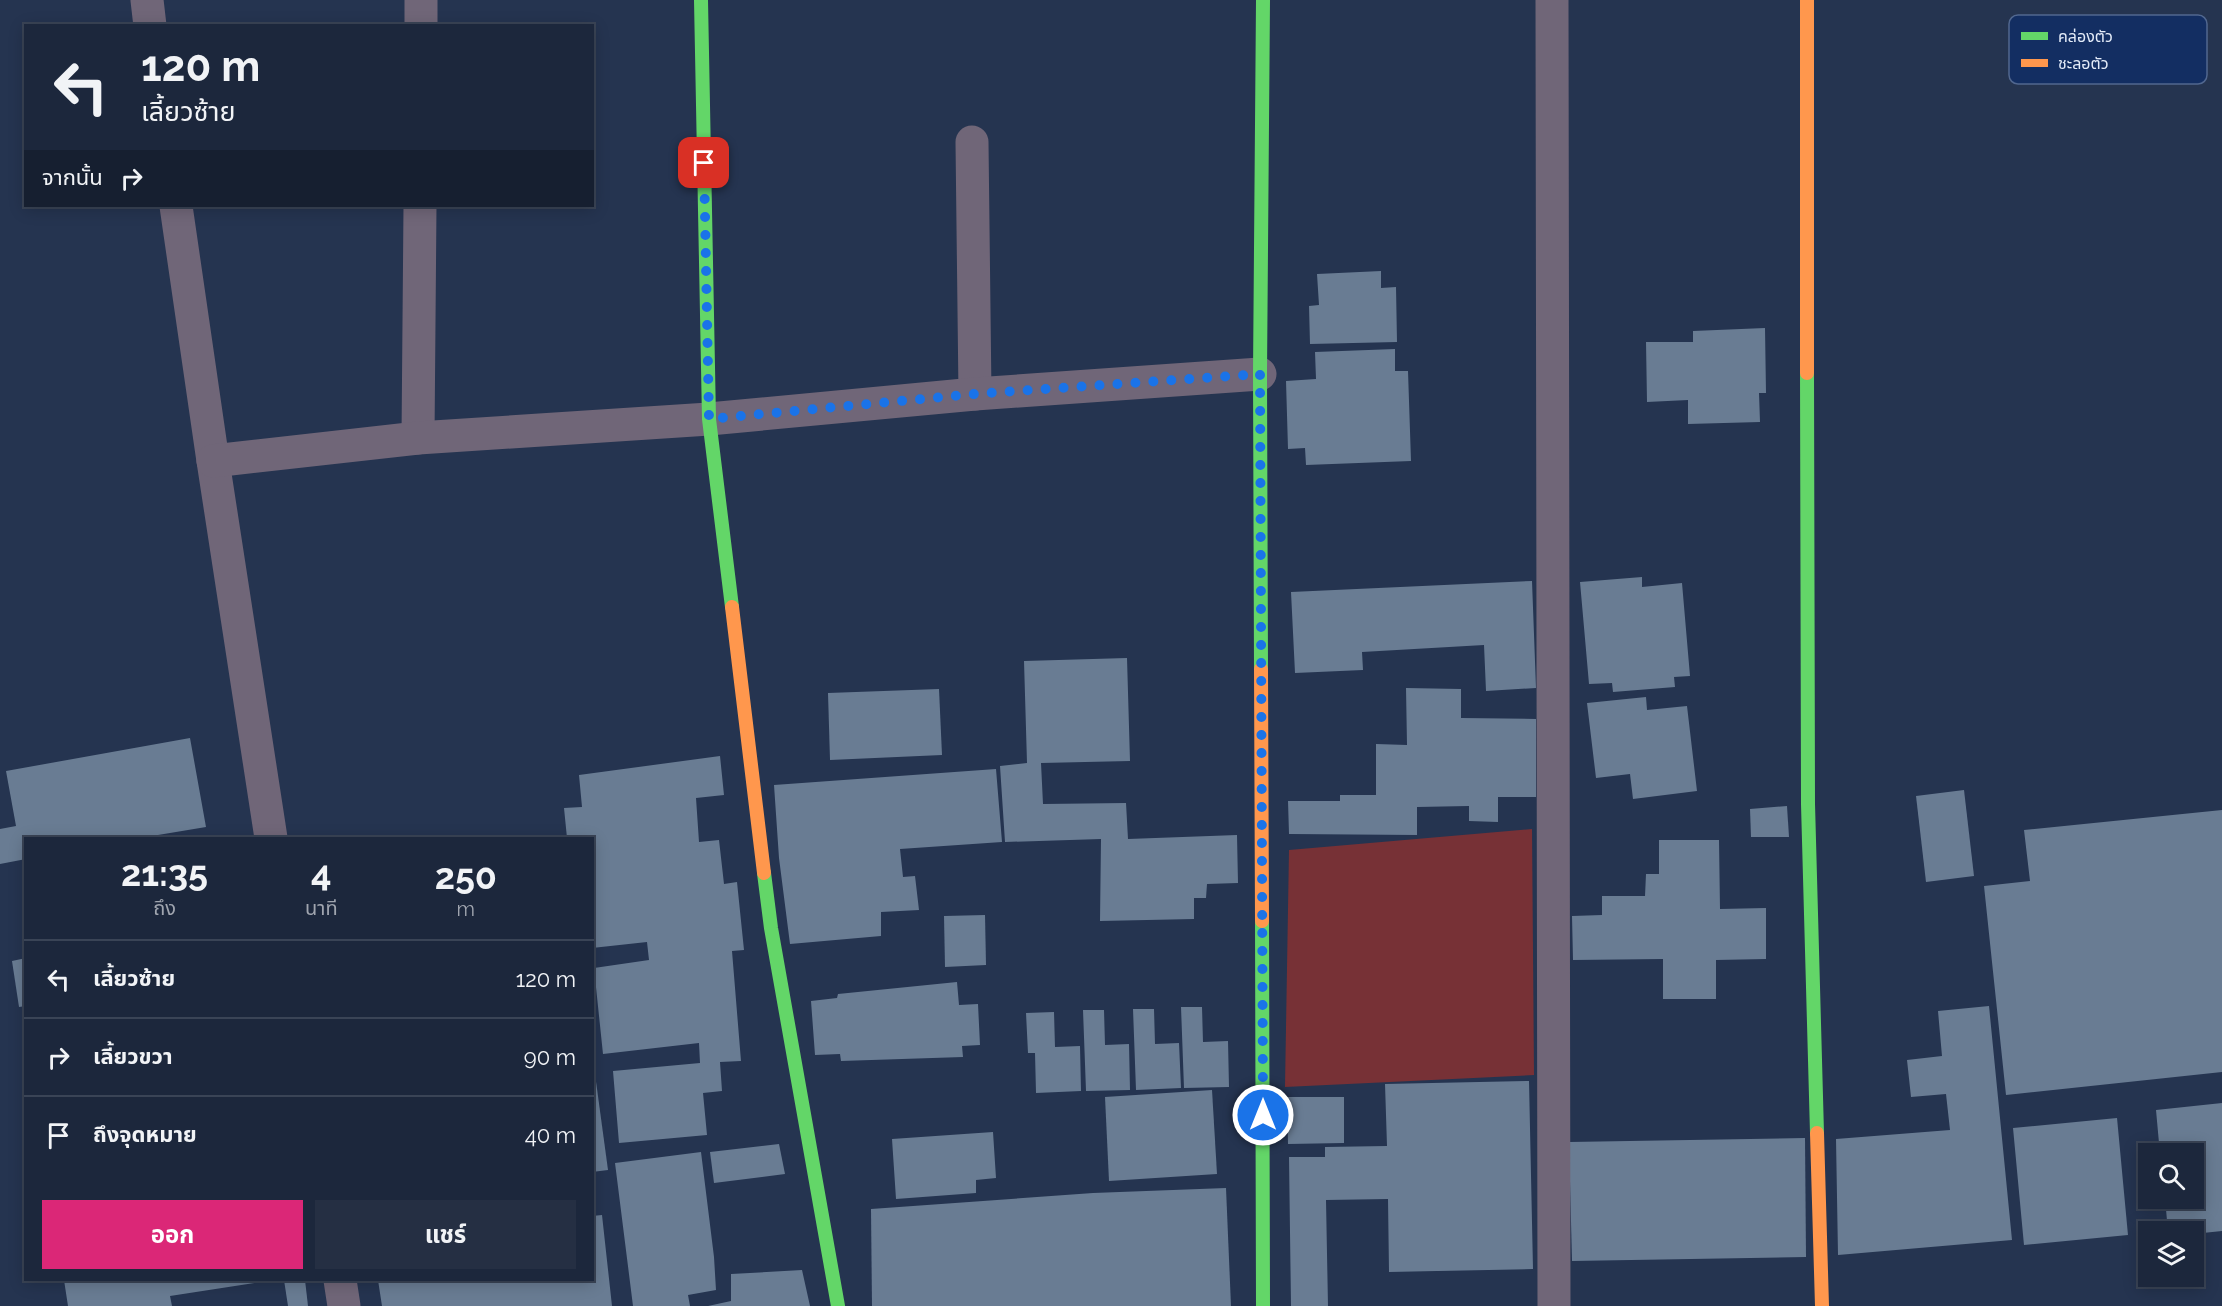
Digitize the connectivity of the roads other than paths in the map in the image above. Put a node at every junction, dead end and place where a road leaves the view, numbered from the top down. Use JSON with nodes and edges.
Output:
{"nodes":[{"id":1,"x":147,"y":0,"type":"edge"},
{"id":2,"x":421,"y":0,"type":"edge"},
{"id":3,"x":701,"y":0,"type":"edge"},
{"id":4,"x":1263,"y":0,"type":"edge"},
{"id":5,"x":1552,"y":0,"type":"edge"},
{"id":6,"x":1807,"y":0,"type":"edge"},
{"id":7,"x":150,"y":24,"type":"edge"},
{"id":8,"x":421,"y":24,"type":"edge"},
{"id":9,"x":972,"y":142,"type":"dead end"},
{"id":10,"x":176,"y":207,"type":"edge"},
{"id":11,"x":420,"y":207,"type":"edge"},
{"id":12,"x":1260,"y":374,"type":"junction"},
{"id":13,"x":975,"y":394,"type":"junction"},
{"id":14,"x":709,"y":419,"type":"junction"},
{"id":15,"x":418,"y":438,"type":"junction"},
{"id":16,"x":213,"y":461,"type":"junction"},
{"id":17,"x":272,"y":837,"type":"edge"},
{"id":18,"x":340,"y":1281,"type":"edge"},
{"id":19,"x":344,"y":1306,"type":"edge"},
{"id":20,"x":838,"y":1306,"type":"edge"},
{"id":21,"x":1263,"y":1306,"type":"edge"},
{"id":22,"x":1554,"y":1306,"type":"edge"},
{"id":23,"x":1822,"y":1306,"type":"edge"}],
"edges":[{"from":1,"to":7,"type":"street"},
{"from":2,"to":8,"type":"street"},
{"from":3,"to":14,"type":"street"},
{"from":4,"to":12,"type":"street"},
{"from":5,"to":22,"type":"street"},
{"from":6,"to":23,"type":"street"},
{"from":9,"to":13,"type":"street"},
{"from":10,"to":16,"type":"street"},
{"from":11,"to":15,"type":"street"},
{"from":12,"to":13,"type":"street"},
{"from":12,"to":21,"type":"street"},
{"from":13,"to":14,"type":"street"},
{"from":14,"to":15,"type":"street"},
{"from":14,"to":20,"type":"street"},
{"from":15,"to":16,"type":"street"},
{"from":16,"to":17,"type":"street"},
{"from":18,"to":19,"type":"street"}]}
